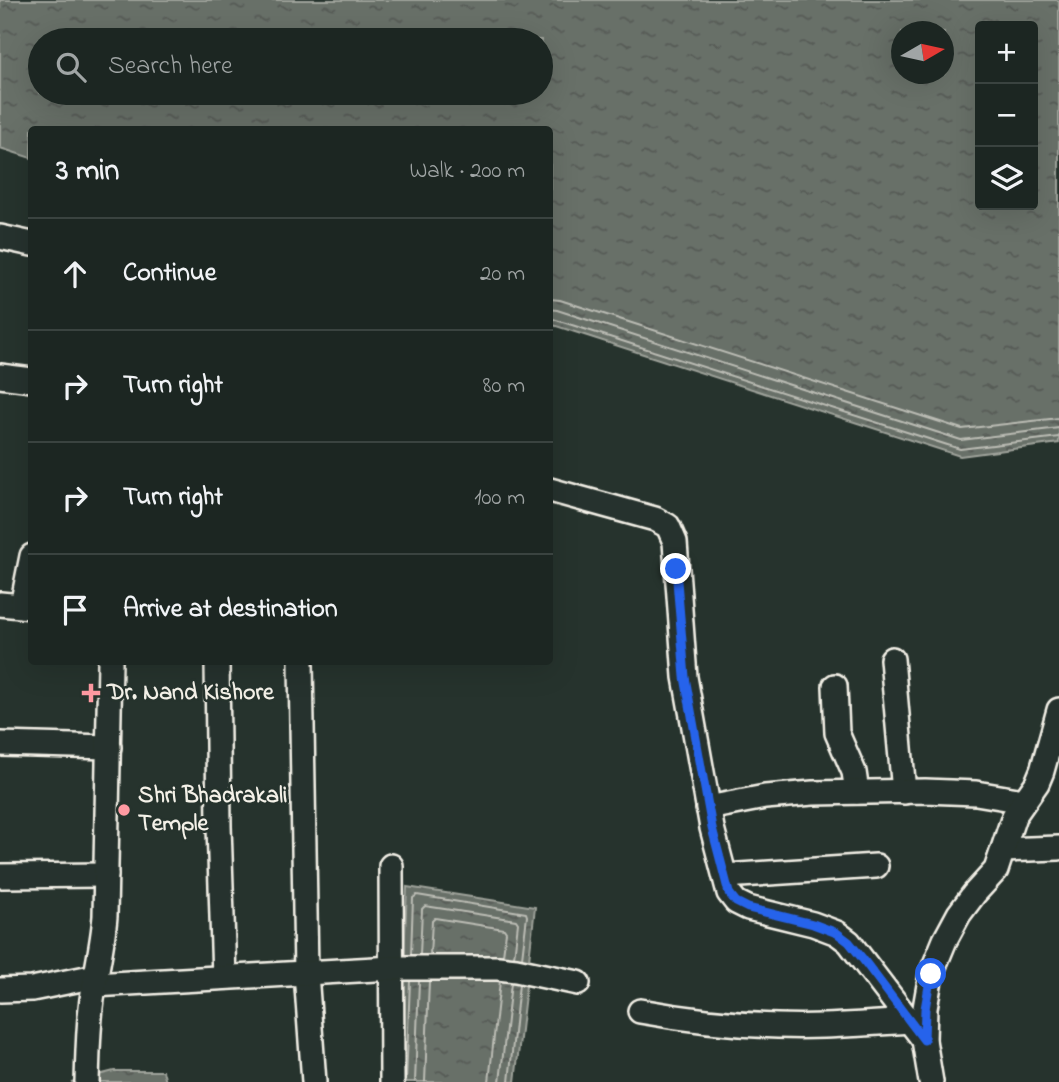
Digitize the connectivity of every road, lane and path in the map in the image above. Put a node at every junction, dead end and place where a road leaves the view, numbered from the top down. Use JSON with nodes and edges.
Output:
{"nodes":[{"id":1,"x":0,"y":237,"type":"edge"},
{"id":2,"x":28,"y":243,"type":"edge"},
{"id":3,"x":0,"y":376,"type":"edge"},
{"id":4,"x":28,"y":380,"type":"edge"},
{"id":5,"x":553,"y":491,"type":"edge"},
{"id":6,"x":28,"y":570,"type":"edge"},
{"id":7,"x":18,"y":606,"type":"edge"},
{"id":8,"x":892,"y":659,"type":"dead end"},
{"id":9,"x":110,"y":665,"type":"edge"},
{"id":10,"x":217,"y":665,"type":"edge"},
{"id":11,"x":301,"y":665,"type":"edge"},
{"id":12,"x":835,"y":686,"type":"dead end"},
{"id":13,"x":1059,"y":710,"type":"edge"},
{"id":14,"x":0,"y":744,"type":"edge"},
{"id":15,"x":109,"y":747,"type":"junction"},
{"id":16,"x":857,"y":792,"type":"junction"},
{"id":17,"x":904,"y":792,"type":"junction"},
{"id":18,"x":1024,"y":801,"type":"junction"},
{"id":19,"x":708,"y":808,"type":"junction"},
{"id":20,"x":1059,"y":848,"type":"edge"},
{"id":21,"x":1003,"y":850,"type":"junction"},
{"id":22,"x":391,"y":866,"type":"dead end"},
{"id":23,"x":876,"y":866,"type":"dead end"},
{"id":24,"x":106,"y":875,"type":"junction"},
{"id":25,"x":0,"y":876,"type":"edge"},
{"id":26,"x":725,"y":876,"type":"junction"},
{"id":27,"x":393,"y":968,"type":"junction"},
{"id":28,"x":306,"y":973,"type":"junction"},
{"id":29,"x":224,"y":977,"type":"junction"},
{"id":30,"x":95,"y":980,"type":"junction"},
{"id":31,"x":578,"y":983,"type":"dead end"},
{"id":32,"x":0,"y":990,"type":"edge"},
{"id":33,"x":640,"y":1011,"type":"dead end"},
{"id":34,"x":917,"y":1030,"type":"junction"},
{"id":35,"x":87,"y":1082,"type":"edge"},
{"id":36,"x":314,"y":1082,"type":"edge"},
{"id":37,"x":392,"y":1082,"type":"edge"},
{"id":38,"x":931,"y":1082,"type":"edge"}],
"edges":[{"from":1,"to":2,"type":"street"},
{"from":3,"to":4,"type":"street"},
{"from":5,"to":19,"type":"street"},
{"from":6,"to":7,"type":"street"},
{"from":8,"to":17,"type":"street"},
{"from":9,"to":15,"type":"street"},
{"from":10,"to":29,"type":"street"},
{"from":11,"to":28,"type":"street"},
{"from":12,"to":16,"type":"street"},
{"from":13,"to":18,"type":"street"},
{"from":14,"to":15,"type":"street"},
{"from":15,"to":24,"type":"street"},
{"from":16,"to":17,"type":"street"},
{"from":16,"to":19,"type":"street"},
{"from":17,"to":18,"type":"street"},
{"from":18,"to":21,"type":"street"},
{"from":19,"to":26,"type":"street"},
{"from":20,"to":21,"type":"street"},
{"from":21,"to":34,"type":"street"},
{"from":22,"to":27,"type":"street"},
{"from":23,"to":26,"type":"street"},
{"from":24,"to":25,"type":"street"},
{"from":24,"to":30,"type":"street"},
{"from":26,"to":34,"type":"street"},
{"from":27,"to":28,"type":"street"},
{"from":27,"to":31,"type":"street"},
{"from":27,"to":37,"type":"street"},
{"from":28,"to":29,"type":"street"},
{"from":28,"to":36,"type":"street"},
{"from":29,"to":30,"type":"street"},
{"from":30,"to":32,"type":"street"},
{"from":30,"to":35,"type":"street"},
{"from":33,"to":34,"type":"street"},
{"from":34,"to":38,"type":"street"}]}
